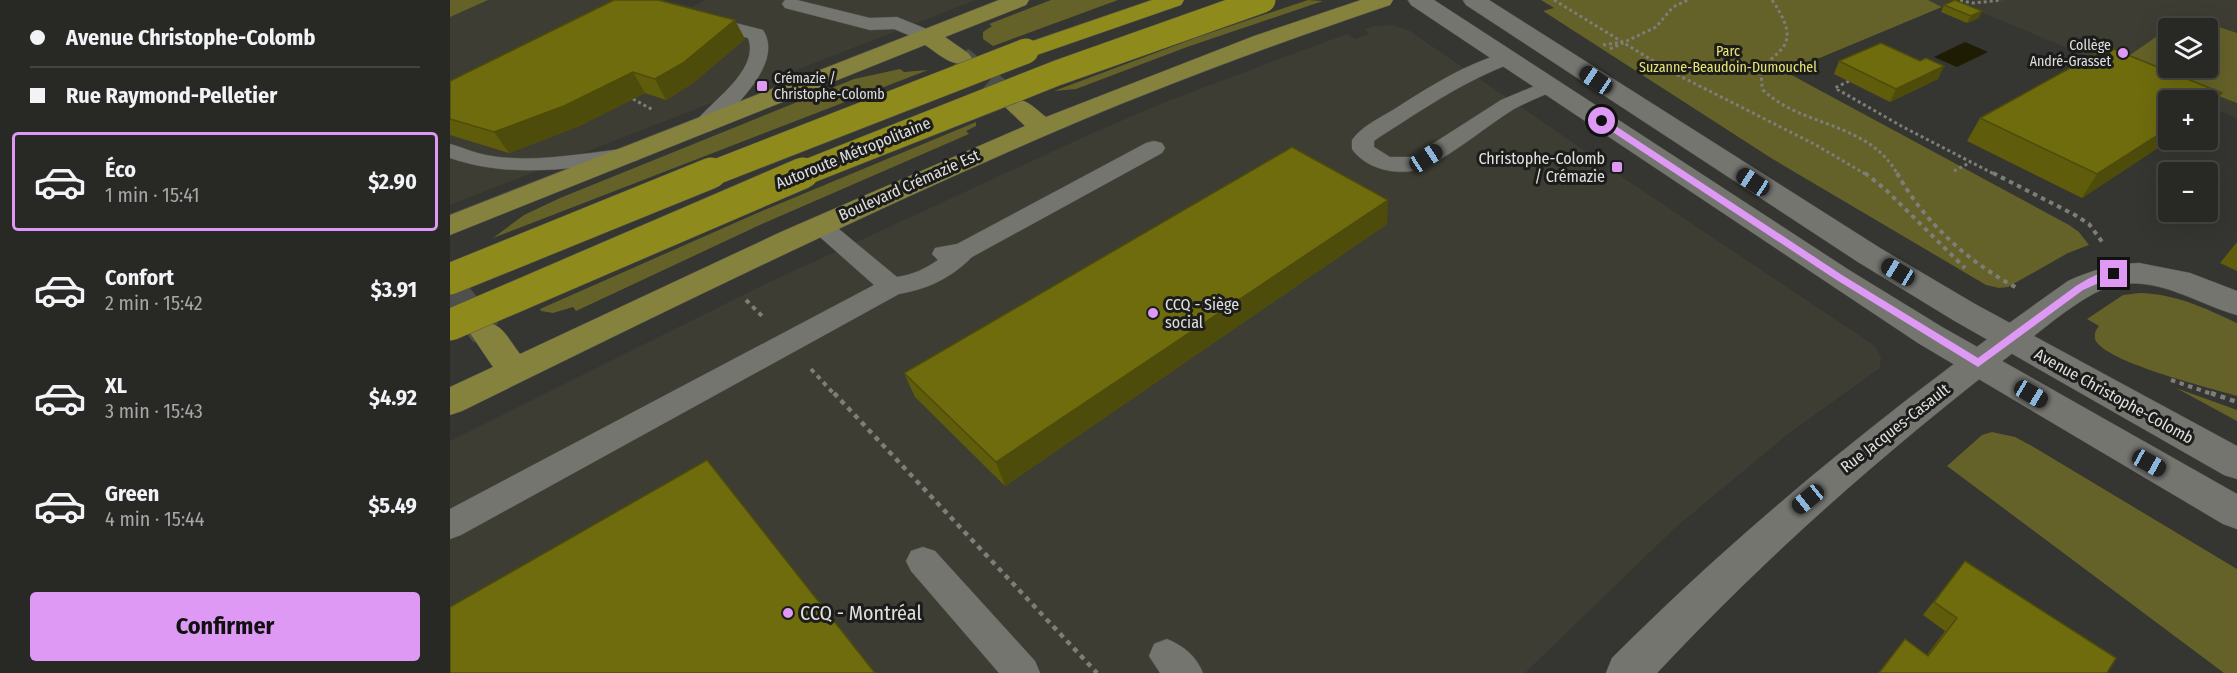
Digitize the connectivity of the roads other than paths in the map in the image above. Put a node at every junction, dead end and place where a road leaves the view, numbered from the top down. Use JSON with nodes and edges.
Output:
{"nodes":[{"id":1,"x":799,"y":0,"type":"edge"},
{"id":2,"x":1018,"y":0,"type":"edge"},
{"id":3,"x":1173,"y":0,"type":"edge"},
{"id":4,"x":1263,"y":0,"type":"edge"},
{"id":5,"x":1382,"y":0,"type":"edge"},
{"id":6,"x":1419,"y":0,"type":"edge"},
{"id":7,"x":1474,"y":0,"type":"edge"},
{"id":8,"x":691,"y":17,"type":"edge"},
{"id":9,"x":927,"y":36,"type":"junction"},
{"id":10,"x":960,"y":58,"type":"tunnel mouth"},
{"id":11,"x":1508,"y":58,"type":"junction"},
{"id":12,"x":1549,"y":86,"type":"junction"},
{"id":13,"x":1017,"y":106,"type":"tunnel mouth"},
{"id":14,"x":703,"y":126,"type":"junction"},
{"id":15,"x":1042,"y":127,"type":"junction"},
{"id":16,"x":1154,"y":148,"type":"dead end"},
{"id":17,"x":450,"y":151,"type":"edge"},
{"id":18,"x":632,"y":154,"type":"junction"},
{"id":19,"x":820,"y":225,"type":"junction"},
{"id":20,"x":450,"y":226,"type":"edge"},
{"id":21,"x":450,"y":279,"type":"edge"},
{"id":22,"x":892,"y":287,"type":"junction"},
{"id":23,"x":2237,"y":304,"type":"edge"},
{"id":24,"x":450,"y":325,"type":"edge"},
{"id":25,"x":486,"y":333,"type":"tunnel mouth"},
{"id":26,"x":2012,"y":339,"type":"junction"},
{"id":27,"x":1978,"y":363,"type":"junction"},
{"id":28,"x":514,"y":371,"type":"junction"},
{"id":29,"x":450,"y":402,"type":"edge"},
{"id":30,"x":2237,"y":465,"type":"edge"},
{"id":31,"x":2237,"y":513,"type":"edge"},
{"id":32,"x":450,"y":525,"type":"edge"},
{"id":33,"x":923,"y":561,"type":"dead end"},
{"id":34,"x":1022,"y":673,"type":"edge"},
{"id":35,"x":1628,"y":673,"type":"edge"}],
"edges":[{"from":1,"to":9,"type":"lane"},
{"from":2,"to":9,"type":"main road"},
{"from":3,"to":21,"type":"highway","name":"Autoroute Métropolitaine","bridge":true},
{"from":4,"to":24,"type":"highway","name":"Autoroute Métropolitaine","bridge":true},
{"from":5,"to":15,"type":"main road","name":"Boulevard Crémazie Est"},
{"from":6,"to":11,"type":"main road"},
{"from":7,"to":26,"type":"main road","name":"Avenue Christophe-Colomb"},
{"from":8,"to":14,"type":"lane"},
{"from":9,"to":10,"type":"main road"},
{"from":9,"to":14,"type":"main road"},
{"from":11,"to":12,"type":"main road"},
{"from":11,"to":12,"type":"lane"},
{"from":12,"to":27,"type":"main road"},
{"from":13,"to":15,"type":"main road"},
{"from":14,"to":18,"type":"main road"},
{"from":15,"to":19,"type":"main road","name":"Boulevard Crémazie Est"},
{"from":16,"to":22,"type":"lane"},
{"from":17,"to":18,"type":"lane"},
{"from":18,"to":20,"type":"main road"},
{"from":19,"to":22,"type":"lane"},
{"from":19,"to":28,"type":"main road","name":"Boulevard Crémazie Est"},
{"from":22,"to":32,"type":"lane"},
{"from":23,"to":26,"type":"main road","name":"Rue Jacques-Casault"},
{"from":25,"to":28,"type":"main road"},
{"from":26,"to":27,"type":"main road","name":"Rue Jacques-Casault"},
{"from":26,"to":30,"type":"main road","name":"Avenue Christophe-Colomb"},
{"from":27,"to":31,"type":"main road"},
{"from":27,"to":35,"type":"main road","name":"Rue Jacques-Casault"},
{"from":28,"to":29,"type":"main road","name":"Boulevard Crémazie Est"},
{"from":33,"to":34,"type":"lane"}]}
